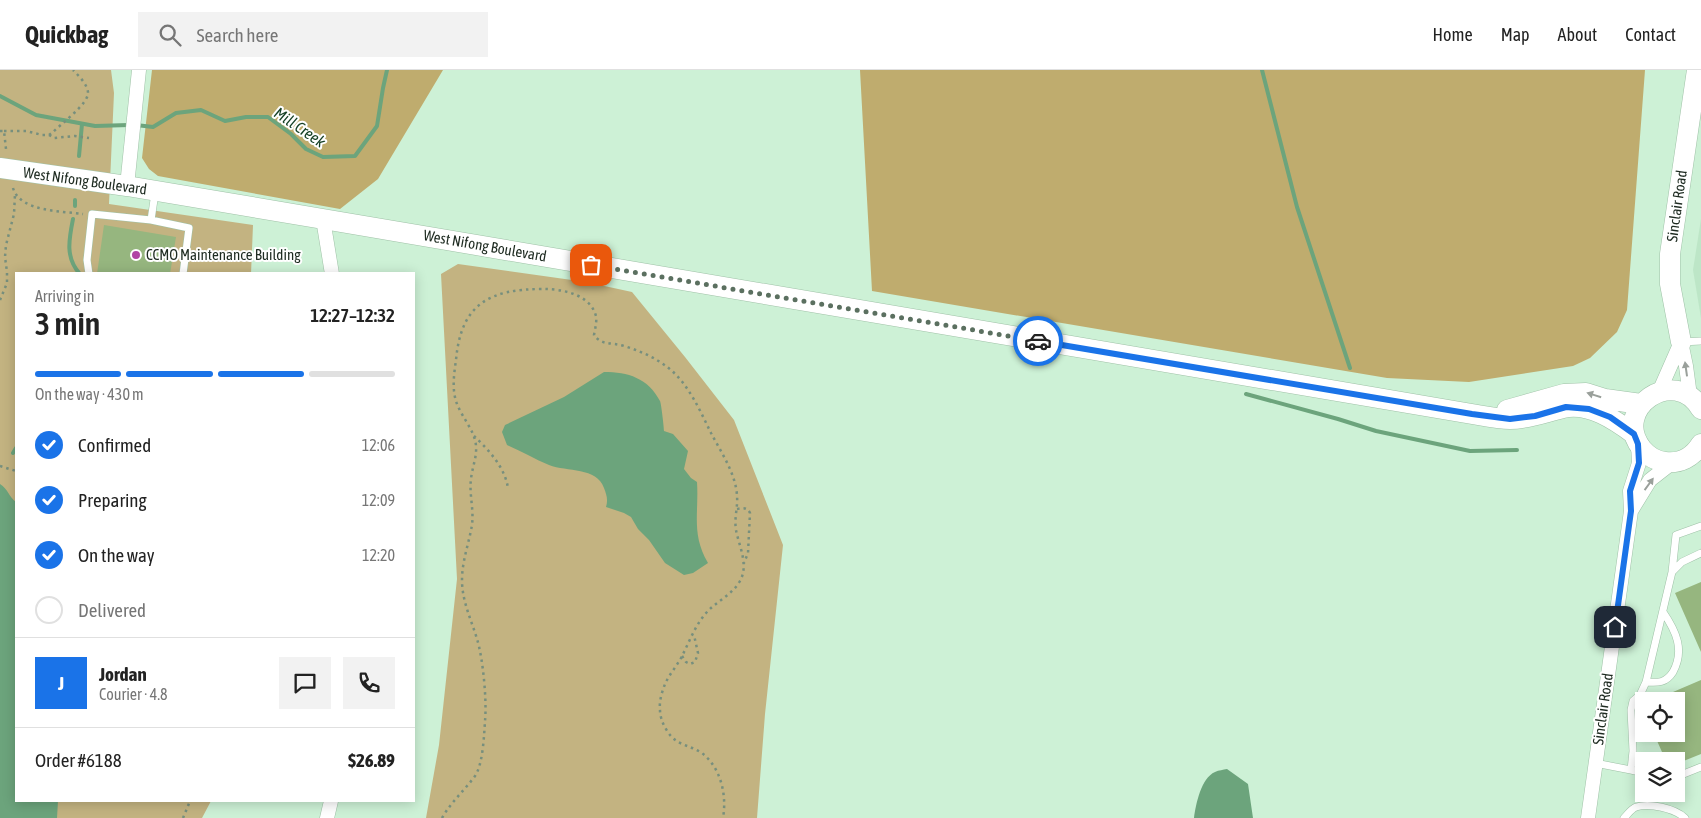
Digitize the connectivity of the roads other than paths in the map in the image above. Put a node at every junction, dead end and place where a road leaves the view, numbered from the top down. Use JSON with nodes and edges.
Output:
{"nodes":[{"id":1,"x":139,"y":70,"type":"edge"},
{"id":2,"x":1697,"y":70,"type":"edge"},
{"id":3,"x":1694,"y":119,"type":"edge"},
{"id":4,"x":3,"y":159,"type":"edge"},
{"id":5,"x":126,"y":186,"type":"junction"},
{"id":6,"x":156,"y":191,"type":"junction"},
{"id":7,"x":323,"y":219,"type":"junction"},
{"id":8,"x":151,"y":220,"type":"junction"},
{"id":9,"x":88,"y":272,"type":"edge"},
{"id":10,"x":183,"y":272,"type":"edge"},
{"id":11,"x":332,"y":272,"type":"edge"},
{"id":12,"x":1701,"y":341,"type":"edge"},
{"id":13,"x":1681,"y":342,"type":"junction"},
{"id":14,"x":1659,"y":392,"type":"junction"},
{"id":15,"x":1695,"y":403,"type":"edge"},
{"id":16,"x":1642,"y":404,"type":"junction"},
{"id":17,"x":1472,"y":414,"type":"junction"},
{"id":18,"x":1636,"y":439,"type":"junction"},
{"id":19,"x":1701,"y":444,"type":"edge"},
{"id":20,"x":1686,"y":460,"type":"edge"},
{"id":21,"x":1631,"y":511,"type":"junction"},
{"id":22,"x":1701,"y":526,"type":"edge"},
{"id":23,"x":1701,"y":553,"type":"edge"},
{"id":24,"x":1672,"y":572,"type":"junction"},
{"id":25,"x":1663,"y":612,"type":"junction"},
{"id":26,"x":1646,"y":682,"type":"junction"},
{"id":27,"x":1595,"y":763,"type":"junction"},
{"id":28,"x":1701,"y":767,"type":"edge"},
{"id":29,"x":1631,"y":770,"type":"junction"},
{"id":30,"x":1635,"y":771,"type":"edge"},
{"id":31,"x":1685,"y":773,"type":"edge"},
{"id":32,"x":332,"y":802,"type":"edge"},
{"id":33,"x":326,"y":818,"type":"edge"},
{"id":34,"x":1588,"y":818,"type":"edge"},
{"id":35,"x":1624,"y":818,"type":"edge"},
{"id":36,"x":1685,"y":818,"type":"edge"}],
"edges":[{"from":1,"to":5,"type":"street"},
{"from":2,"to":3,"type":"main road","name":"Sinclair Road"},
{"from":3,"to":13,"type":"main road","name":"Sinclair Road"},
{"from":4,"to":5,"type":"main road","name":"West Nifong Boulevard"},
{"from":5,"to":6,"type":"main road","name":"West Nifong Boulevard"},
{"from":6,"to":7,"type":"main road","name":"West Nifong Boulevard"},
{"from":6,"to":8,"type":"lane"},
{"from":7,"to":11,"type":"street"},
{"from":7,"to":17,"type":"main road","name":"West Nifong Boulevard"},
{"from":8,"to":9,"type":"lane"},
{"from":8,"to":10,"type":"lane"},
{"from":12,"to":13,"type":"lane"},
{"from":13,"to":14,"type":"street"},
{"from":15,"to":13,"type":"street","name":"Sinclair Road","one_way":true},
{"from":14,"to":15,"type":"main road"},
{"from":14,"to":16,"type":"main road"},
{"from":16,"to":17,"type":"main road","name":"West Nifong Boulevard","one_way":true},
{"from":16,"to":18,"type":"main road"},
{"from":17,"to":18,"type":"main road","name":"West Nifong Boulevard"},
{"from":18,"to":20,"type":"main road","name":"West Nifong Boulevard"},
{"from":18,"to":21,"type":"street","name":"Sinclair Road"},
{"from":19,"to":20,"type":"main road"},
{"from":21,"to":20,"type":"street","name":"Sinclair Road","one_way":true},
{"from":21,"to":27,"type":"street","name":"Sinclair Road"},
{"from":22,"to":24,"type":"lane"},
{"from":23,"to":24,"type":"lane"},
{"from":24,"to":25,"type":"lane"},
{"from":25,"to":26,"type":"lane"},
{"from":25,"to":26,"type":"lane"},
{"from":26,"to":29,"type":"lane"},
{"from":27,"to":29,"type":"lane"},
{"from":27,"to":34,"type":"street","name":"Sinclair Road"},
{"from":28,"to":31,"type":"lane"},
{"from":29,"to":30,"type":"lane"},
{"from":32,"to":33,"type":"street"},
{"from":35,"to":36,"type":"lane"}]}
